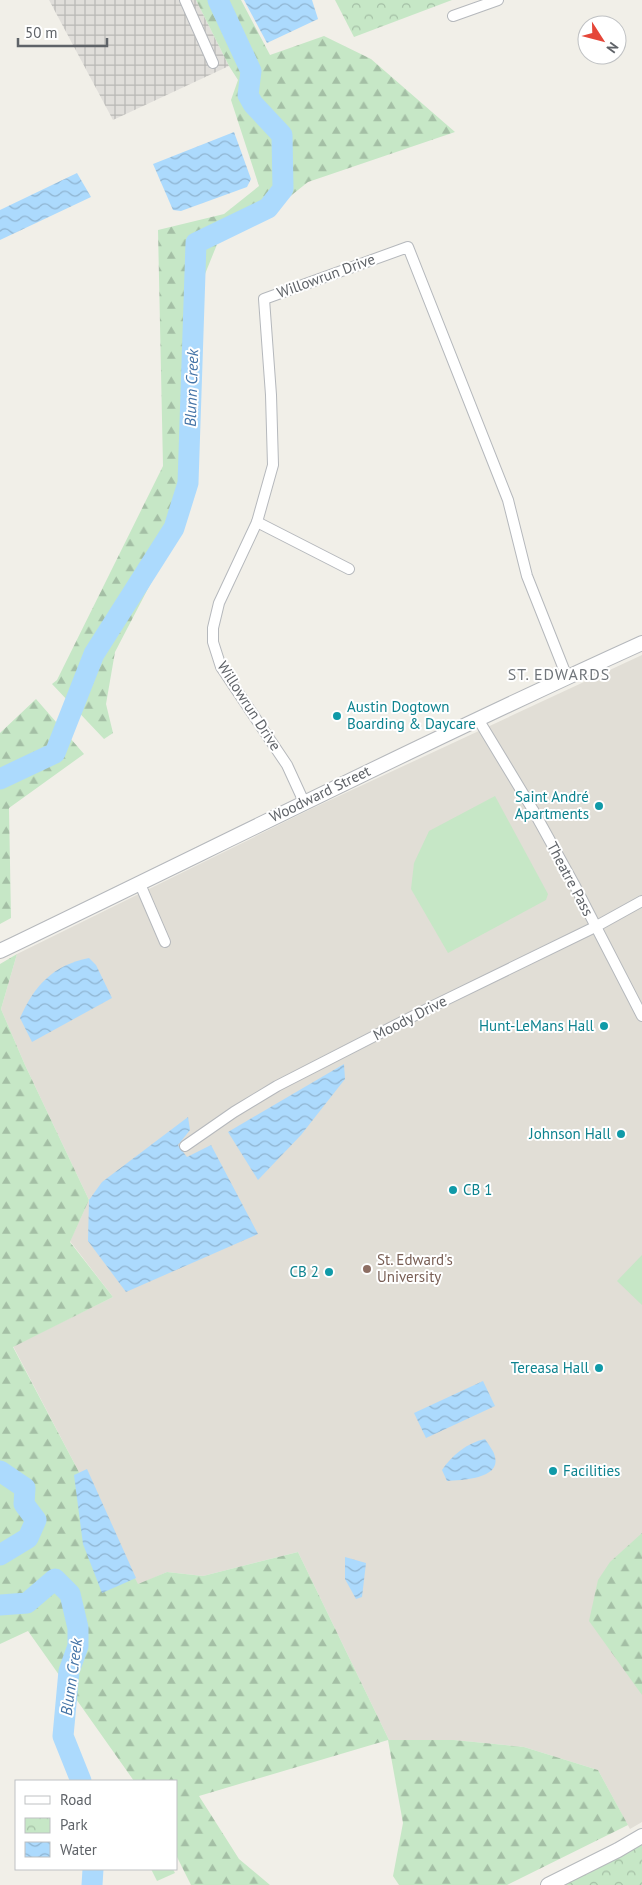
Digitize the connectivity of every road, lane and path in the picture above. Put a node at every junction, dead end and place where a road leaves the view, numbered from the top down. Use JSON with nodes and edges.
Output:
{"nodes":[{"id":1,"x":185,"y":0,"type":"edge"},
{"id":2,"x":498,"y":0,"type":"edge"},
{"id":3,"x":453,"y":16,"type":"dead end"},
{"id":4,"x":213,"y":63,"type":"dead end"},
{"id":5,"x":256,"y":522,"type":"junction"},
{"id":6,"x":349,"y":569,"type":"dead end"},
{"id":7,"x":642,"y":643,"type":"edge"},
{"id":8,"x":567,"y":677,"type":"junction"},
{"id":9,"x":478,"y":719,"type":"junction"},
{"id":10,"x":304,"y":802,"type":"junction"},
{"id":11,"x":140,"y":884,"type":"junction"},
{"id":12,"x":642,"y":901,"type":"edge"},
{"id":13,"x":594,"y":927,"type":"junction"},
{"id":14,"x":165,"y":942,"type":"dead end"},
{"id":15,"x":0,"y":951,"type":"edge"},
{"id":16,"x":642,"y":1016,"type":"edge"},
{"id":17,"x":185,"y":1146,"type":"dead end"},
{"id":18,"x":642,"y":1836,"type":"edge"},
{"id":19,"x":548,"y":1885,"type":"edge"}],
"edges":[{"from":1,"to":4,"type":"street"},
{"from":2,"to":3,"type":"street"},
{"from":5,"to":6,"type":"street"},
{"from":5,"to":8,"type":"street","name":"Willowrun Drive"},
{"from":5,"to":10,"type":"street","name":"Willowrun Drive"},
{"from":7,"to":8,"type":"street","name":"Woodward Street"},
{"from":8,"to":9,"type":"street","name":"Woodward Street"},
{"from":9,"to":10,"type":"street","name":"Woodward Street"},
{"from":9,"to":13,"type":"street","name":"Theatre Pass"},
{"from":10,"to":11,"type":"street","name":"Woodward Street"},
{"from":11,"to":14,"type":"street"},
{"from":11,"to":15,"type":"street","name":"Woodward Street"},
{"from":12,"to":13,"type":"street","name":"Moody Drive"},
{"from":13,"to":16,"type":"street","name":"Theatre Pass"},
{"from":13,"to":17,"type":"street","name":"Moody Drive"},
{"from":18,"to":19,"type":"street"}]}
